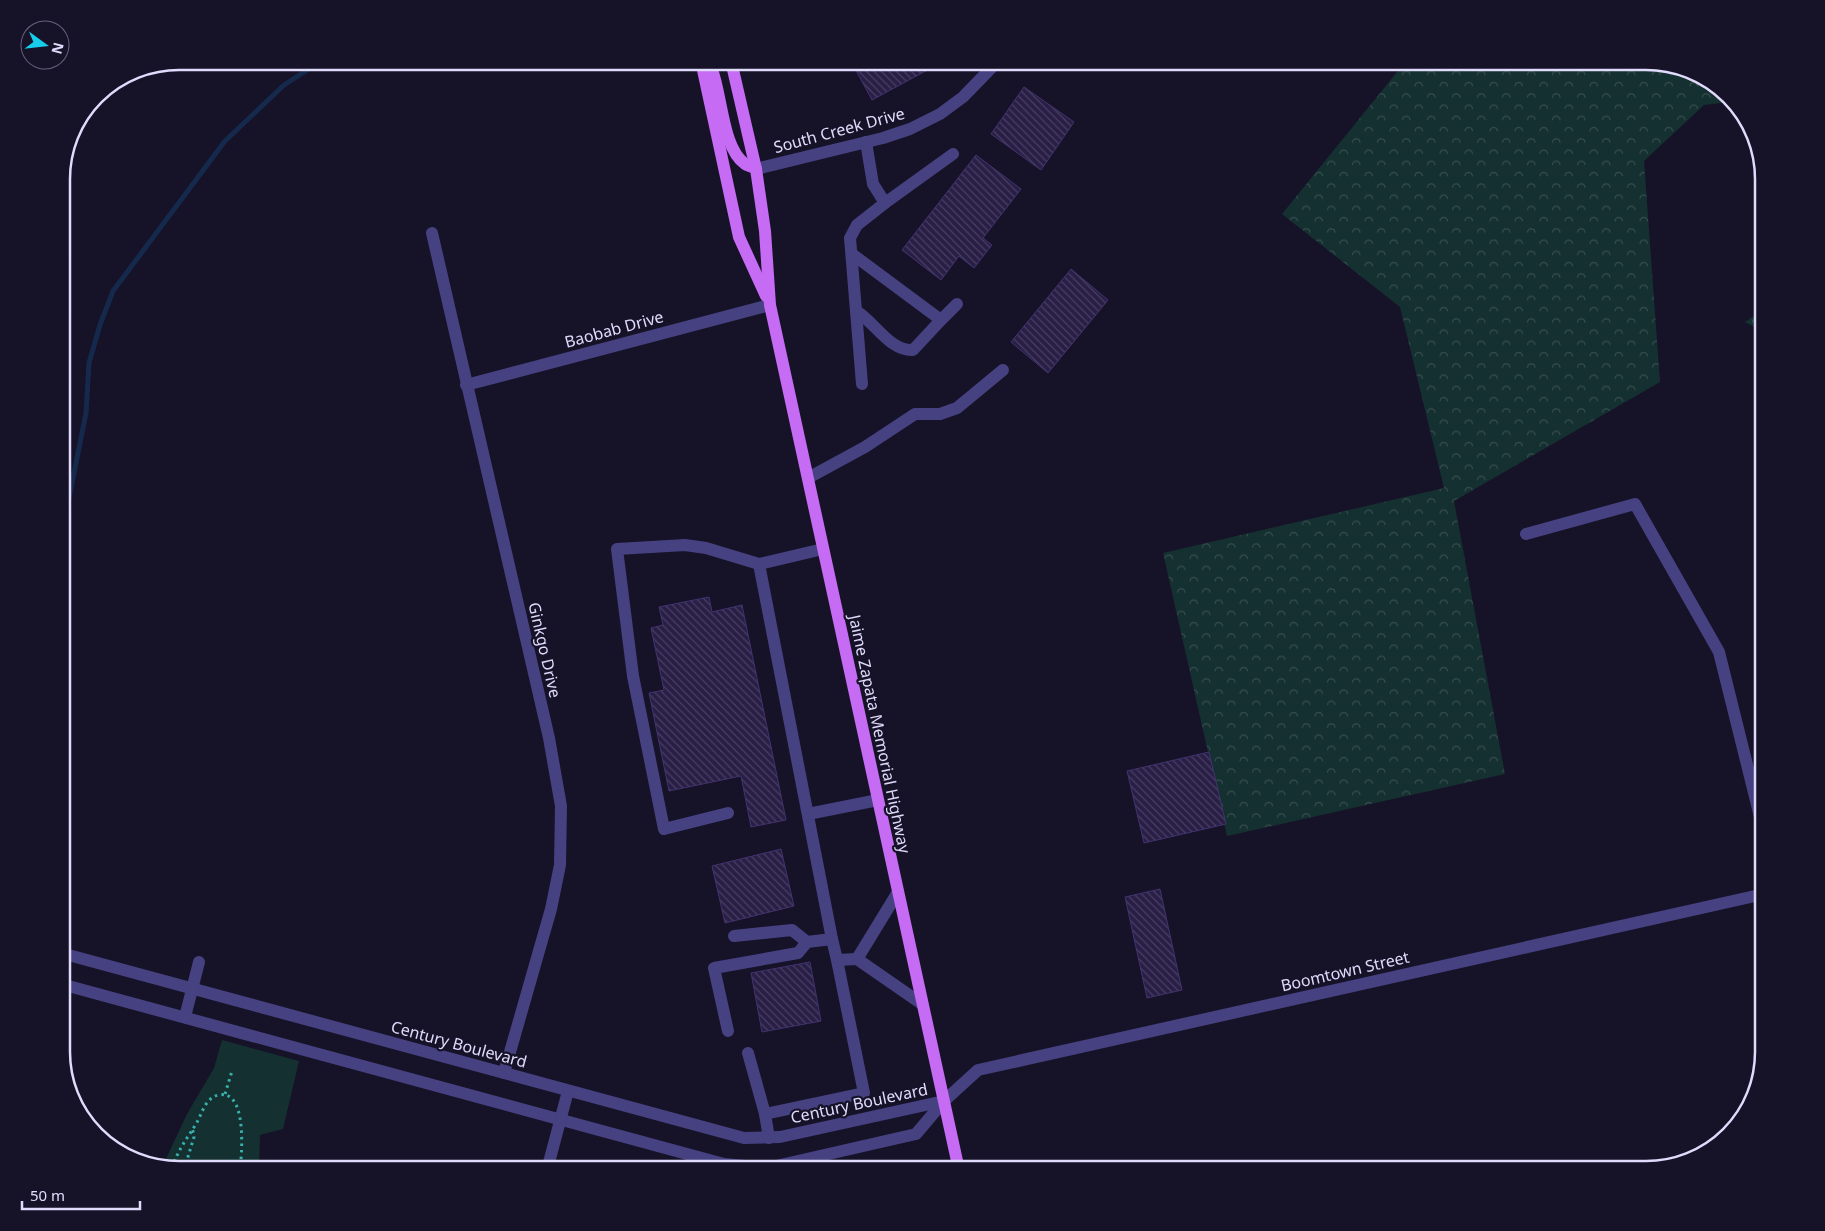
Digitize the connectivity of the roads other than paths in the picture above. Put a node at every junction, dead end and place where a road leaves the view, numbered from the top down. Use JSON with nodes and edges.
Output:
{"nodes":[{"id":1,"x":703,"y":70,"type":"edge"},
{"id":2,"x":712,"y":70,"type":"edge"},
{"id":3,"x":732,"y":70,"type":"edge"},
{"id":4,"x":989,"y":70,"type":"edge"},
{"id":5,"x":866,"y":142,"type":"junction"},
{"id":6,"x":953,"y":154,"type":"dead end"},
{"id":7,"x":756,"y":169,"type":"junction"},
{"id":8,"x":885,"y":203,"type":"junction"},
{"id":9,"x":432,"y":233,"type":"dead end"},
{"id":10,"x":852,"y":254,"type":"junction"},
{"id":11,"x":957,"y":304,"type":"dead end"},
{"id":12,"x":770,"y":306,"type":"junction"},
{"id":13,"x":856,"y":311,"type":"junction"},
{"id":14,"x":941,"y":320,"type":"junction"},
{"id":15,"x":1003,"y":370,"type":"dead end"},
{"id":16,"x":862,"y":384,"type":"dead end"},
{"id":17,"x":466,"y":385,"type":"junction"},
{"id":18,"x":808,"y":478,"type":"junction"},
{"id":19,"x":1526,"y":534,"type":"dead end"},
{"id":20,"x":823,"y":549,"type":"junction"},
{"id":21,"x":759,"y":564,"type":"junction"},
{"id":22,"x":1755,"y":796,"type":"edge"},
{"id":23,"x":878,"y":800,"type":"junction"},
{"id":24,"x":728,"y":813,"type":"dead end"},
{"id":25,"x":808,"y":814,"type":"junction"},
{"id":26,"x":898,"y":892,"type":"junction"},
{"id":27,"x":1755,"y":896,"type":"edge"},
{"id":28,"x":734,"y":936,"type":"dead end"},
{"id":29,"x":832,"y":939,"type":"junction"},
{"id":30,"x":807,"y":942,"type":"junction"},
{"id":31,"x":70,"y":955,"type":"edge"},
{"id":32,"x":856,"y":958,"type":"junction"},
{"id":33,"x":837,"y":960,"type":"junction"},
{"id":34,"x":199,"y":962,"type":"dead end"},
{"id":35,"x":70,"y":986,"type":"edge"},
{"id":36,"x":192,"y":989,"type":"junction"},
{"id":37,"x":922,"y":1004,"type":"junction"},
{"id":38,"x":185,"y":1017,"type":"junction"},
{"id":39,"x":728,"y":1031,"type":"dead end"},
{"id":40,"x":748,"y":1053,"type":"dead end"},
{"id":41,"x":504,"y":1073,"type":"junction"},
{"id":42,"x":568,"y":1091,"type":"junction"},
{"id":43,"x":944,"y":1101,"type":"junction"},
{"id":44,"x":764,"y":1114,"type":"junction"},
{"id":45,"x":561,"y":1119,"type":"junction"},
{"id":46,"x":769,"y":1138,"type":"junction"},
{"id":47,"x":549,"y":1161,"type":"edge"},
{"id":48,"x":713,"y":1161,"type":"edge"},
{"id":49,"x":798,"y":1161,"type":"edge"},
{"id":50,"x":957,"y":1161,"type":"edge"}],
"edges":[{"from":1,"to":12,"type":"main road","name":"Jaime Zapata Memorial Highway"},
{"from":2,"to":7,"type":"main road"},
{"from":3,"to":7,"type":"main road","name":"Jaime Zapata Memorial Highway"},
{"from":4,"to":5,"type":"street","name":"South Creek Drive"},
{"from":5,"to":7,"type":"street","name":"South Creek Drive"},
{"from":5,"to":8,"type":"street"},
{"from":6,"to":8,"type":"street"},
{"from":7,"to":12,"type":"main road","name":"Jaime Zapata Memorial Highway"},
{"from":8,"to":10,"type":"street"},
{"from":9,"to":17,"type":"street","name":"Ginkgo Drive"},
{"from":10,"to":13,"type":"street"},
{"from":10,"to":14,"type":"street"},
{"from":11,"to":14,"type":"street"},
{"from":12,"to":17,"type":"street","name":"Baobab Drive"},
{"from":12,"to":18,"type":"main road","name":"Jaime Zapata Memorial Highway"},
{"from":13,"to":14,"type":"street"},
{"from":13,"to":16,"type":"street"},
{"from":15,"to":18,"type":"street"},
{"from":17,"to":41,"type":"street","name":"Ginkgo Drive"},
{"from":18,"to":20,"type":"main road","name":"Jaime Zapata Memorial Highway"},
{"from":19,"to":22,"type":"street"},
{"from":20,"to":21,"type":"street"},
{"from":20,"to":23,"type":"main road","name":"Jaime Zapata Memorial Highway"},
{"from":21,"to":24,"type":"street"},
{"from":21,"to":25,"type":"street"},
{"from":23,"to":25,"type":"street"},
{"from":23,"to":26,"type":"main road","name":"Jaime Zapata Memorial Highway"},
{"from":25,"to":29,"type":"street"},
{"from":26,"to":32,"type":"street"},
{"from":26,"to":37,"type":"main road","name":"Jaime Zapata Memorial Highway"},
{"from":27,"to":43,"type":"street","name":"Boomtown Street"},
{"from":28,"to":30,"type":"street"},
{"from":29,"to":30,"type":"street"},
{"from":29,"to":33,"type":"street"},
{"from":30,"to":39,"type":"street"},
{"from":31,"to":36,"type":"street","name":"Century Boulevard"},
{"from":32,"to":33,"type":"street"},
{"from":32,"to":37,"type":"street"},
{"from":33,"to":44,"type":"street"},
{"from":34,"to":36,"type":"street"},
{"from":35,"to":38,"type":"street","name":"Century Boulevard"},
{"from":36,"to":38,"type":"street"},
{"from":36,"to":41,"type":"street","name":"Century Boulevard"},
{"from":37,"to":43,"type":"main road","name":"Jaime Zapata Memorial Highway"},
{"from":38,"to":45,"type":"street","name":"Century Boulevard"},
{"from":40,"to":44,"type":"street"},
{"from":41,"to":42,"type":"street","name":"Century Boulevard"},
{"from":42,"to":45,"type":"street"},
{"from":42,"to":46,"type":"street","name":"Century Boulevard"},
{"from":43,"to":46,"type":"street","name":"Century Boulevard"},
{"from":43,"to":49,"type":"street","name":"Century Boulevard"},
{"from":43,"to":50,"type":"main road","name":"Jaime Zapata Memorial Highway"},
{"from":44,"to":46,"type":"street"},
{"from":45,"to":47,"type":"street"},
{"from":45,"to":48,"type":"street","name":"Century Boulevard"}]}
